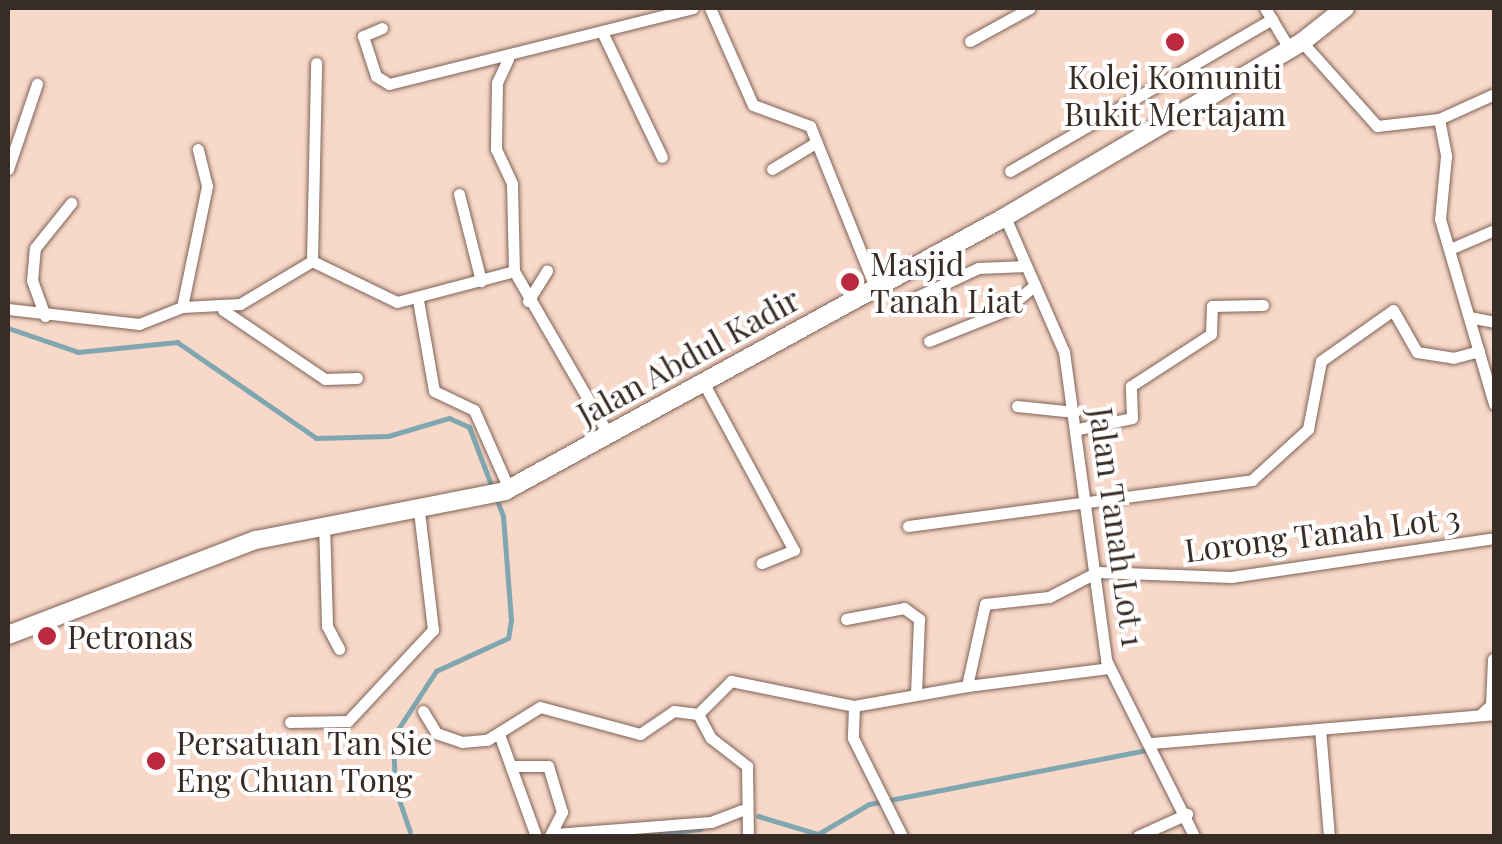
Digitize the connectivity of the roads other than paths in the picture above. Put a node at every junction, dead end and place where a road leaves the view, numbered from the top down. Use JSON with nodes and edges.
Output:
{"nodes":[{"id":1,"x":693,"y":8,"type":"edge"},
{"id":2,"x":710,"y":8,"type":"edge"},
{"id":3,"x":1030,"y":8,"type":"edge"},
{"id":4,"x":1345,"y":8,"type":"edge"},
{"id":5,"x":1268,"y":13,"type":"edge"},
{"id":6,"x":382,"y":28,"type":"dead end"},
{"id":7,"x":604,"y":36,"type":"junction"},
{"id":8,"x":970,"y":41,"type":"dead end"},
{"id":9,"x":1296,"y":46,"type":"junction"},
{"id":10,"x":508,"y":58,"type":"junction"},
{"id":11,"x":316,"y":63,"type":"dead end"},
{"id":12,"x":37,"y":84,"type":"dead end"},
{"id":13,"x":1494,"y":94,"type":"edge"},
{"id":14,"x":1439,"y":118,"type":"junction"},
{"id":15,"x":817,"y":142,"type":"junction"},
{"id":16,"x":198,"y":149,"type":"dead end"},
{"id":17,"x":662,"y":157,"type":"dead end"},
{"id":18,"x":8,"y":168,"type":"edge"},
{"id":19,"x":772,"y":169,"type":"dead end"},
{"id":20,"x":1010,"y":171,"type":"dead end"},
{"id":21,"x":460,"y":194,"type":"dead end"},
{"id":22,"x":71,"y":202,"type":"dead end"},
{"id":23,"x":1005,"y":217,"type":"junction"},
{"id":24,"x":1494,"y":230,"type":"edge"},
{"id":25,"x":1450,"y":250,"type":"junction"},
{"id":26,"x":312,"y":261,"type":"junction"},
{"id":27,"x":1026,"y":266,"type":"junction"},
{"id":28,"x":514,"y":271,"type":"junction"},
{"id":29,"x":547,"y":272,"type":"dead end"},
{"id":30,"x":481,"y":281,"type":"junction"},
{"id":31,"x":1035,"y":285,"type":"junction"},
{"id":32,"x":875,"y":287,"type":"junction"},
{"id":33,"x":418,"y":300,"type":"junction"},
{"id":34,"x":528,"y":301,"type":"junction"},
{"id":35,"x":908,"y":301,"type":"dead end"},
{"id":36,"x":1262,"y":305,"type":"dead end"},
{"id":37,"x":182,"y":307,"type":"junction"},
{"id":38,"x":8,"y":309,"type":"edge"},
{"id":39,"x":223,"y":310,"type":"junction"},
{"id":40,"x":45,"y":316,"type":"junction"},
{"id":41,"x":1468,"y":316,"type":"junction"},
{"id":42,"x":1494,"y":322,"type":"edge"},
{"id":43,"x":929,"y":341,"type":"dead end"},
{"id":44,"x":1479,"y":350,"type":"junction"},
{"id":45,"x":357,"y":378,"type":"dead end"},
{"id":46,"x":703,"y":382,"type":"junction"},
{"id":47,"x":1494,"y":404,"type":"edge"},
{"id":48,"x":1017,"y":406,"type":"dead end"},
{"id":49,"x":1075,"y":412,"type":"junction"},
{"id":50,"x":1078,"y":429,"type":"junction"},
{"id":51,"x":608,"y":434,"type":"junction"},
{"id":52,"x":507,"y":490,"type":"junction"},
{"id":53,"x":1086,"y":501,"type":"junction"},
{"id":54,"x":419,"y":510,"type":"junction"},
{"id":55,"x":324,"y":524,"type":"junction"},
{"id":56,"x":908,"y":526,"type":"dead end"},
{"id":57,"x":1494,"y":538,"type":"edge"},
{"id":58,"x":761,"y":563,"type":"dead end"},
{"id":59,"x":1097,"y":572,"type":"junction"},
{"id":60,"x":846,"y":619,"type":"dead end"},
{"id":61,"x":8,"y":634,"type":"edge"},
{"id":62,"x":339,"y":649,"type":"dead end"},
{"id":63,"x":1493,"y":658,"type":"edge"},
{"id":64,"x":1110,"y":668,"type":"junction"},
{"id":65,"x":967,"y":686,"type":"junction"},
{"id":66,"x":916,"y":694,"type":"junction"},
{"id":67,"x":854,"y":706,"type":"junction"},
{"id":68,"x":423,"y":711,"type":"dead end"},
{"id":69,"x":698,"y":714,"type":"junction"},
{"id":70,"x":1488,"y":714,"type":"edge"},
{"id":71,"x":290,"y":722,"type":"dead end"},
{"id":72,"x":1320,"y":729,"type":"junction"},
{"id":73,"x":499,"y":734,"type":"junction"},
{"id":74,"x":1151,"y":742,"type":"junction"},
{"id":75,"x":514,"y":766,"type":"junction"},
{"id":76,"x":742,"y":810,"type":"junction"},
{"id":77,"x":1187,"y":814,"type":"junction"},
{"id":78,"x":711,"y":822,"type":"junction"},
{"id":79,"x":552,"y":835,"type":"edge"},
{"id":80,"x":536,"y":836,"type":"edge"},
{"id":81,"x":706,"y":836,"type":"edge"},
{"id":82,"x":748,"y":836,"type":"edge"},
{"id":83,"x":902,"y":836,"type":"edge"},
{"id":84,"x":1138,"y":836,"type":"edge"},
{"id":85,"x":1194,"y":836,"type":"edge"},
{"id":86,"x":1330,"y":836,"type":"edge"}],
"edges":[{"from":1,"to":7,"type":"street"},
{"from":2,"to":15,"type":"street"},
{"from":3,"to":8,"type":"street"},
{"from":4,"to":9,"type":"main road","name":"Jalan Abdul Kadir"},
{"from":5,"to":9,"type":"street"},
{"from":5,"to":20,"type":"street"},
{"from":6,"to":10,"type":"street"},
{"from":7,"to":10,"type":"street"},
{"from":7,"to":17,"type":"street"},
{"from":9,"to":14,"type":"street"},
{"from":9,"to":23,"type":"main road","name":"Jalan Abdul Kadir"},
{"from":10,"to":28,"type":"street"},
{"from":11,"to":26,"type":"street"},
{"from":12,"to":18,"type":"street"},
{"from":13,"to":14,"type":"street"},
{"from":14,"to":25,"type":"street"},
{"from":15,"to":19,"type":"street"},
{"from":15,"to":32,"type":"street"},
{"from":16,"to":37,"type":"street"},
{"from":21,"to":30,"type":"street"},
{"from":22,"to":40,"type":"street"},
{"from":23,"to":27,"type":"street","name":"Jalan Tanah Lot 1"},
{"from":23,"to":32,"type":"main road","name":"Jalan Abdul Kadir"},
{"from":24,"to":25,"type":"street"},
{"from":25,"to":41,"type":"street"},
{"from":26,"to":33,"type":"street"},
{"from":26,"to":39,"type":"street"},
{"from":27,"to":31,"type":"street","name":"Jalan Tanah Lot 1"},
{"from":27,"to":35,"type":"street"},
{"from":28,"to":30,"type":"street"},
{"from":28,"to":34,"type":"street"},
{"from":29,"to":34,"type":"street"},
{"from":30,"to":33,"type":"street"},
{"from":31,"to":43,"type":"street"},
{"from":31,"to":49,"type":"street","name":"Jalan Tanah Lot 1"},
{"from":32,"to":46,"type":"main road","name":"Jalan Abdul Kadir"},
{"from":33,"to":52,"type":"street"},
{"from":34,"to":51,"type":"street"},
{"from":36,"to":50,"type":"street"},
{"from":37,"to":39,"type":"street"},
{"from":37,"to":40,"type":"street"},
{"from":38,"to":40,"type":"street"},
{"from":39,"to":45,"type":"street"},
{"from":41,"to":42,"type":"street"},
{"from":41,"to":44,"type":"street"},
{"from":44,"to":47,"type":"street"},
{"from":44,"to":53,"type":"street"},
{"from":46,"to":51,"type":"main road","name":"Jalan Abdul Kadir"},
{"from":46,"to":58,"type":"street"},
{"from":48,"to":49,"type":"street"},
{"from":49,"to":50,"type":"street","name":"Jalan Tanah Lot 1"},
{"from":50,"to":53,"type":"street","name":"Jalan Tanah Lot 1"},
{"from":51,"to":52,"type":"main road","name":"Jalan Abdul Kadir"},
{"from":52,"to":54,"type":"main road","name":"Jalan Abdul Kadir"},
{"from":53,"to":56,"type":"street"},
{"from":53,"to":59,"type":"street","name":"Jalan Tanah Lot 1"},
{"from":54,"to":55,"type":"main road","name":"Jalan Abdul Kadir"},
{"from":54,"to":71,"type":"street"},
{"from":55,"to":61,"type":"main road","name":"Jalan Abdul Kadir"},
{"from":55,"to":62,"type":"street"},
{"from":57,"to":59,"type":"street","name":"Lorong Tanah Lot 3"},
{"from":59,"to":64,"type":"street","name":"Jalan Tanah Lot 1"},
{"from":59,"to":65,"type":"street"},
{"from":60,"to":66,"type":"street"},
{"from":63,"to":70,"type":"street"},
{"from":64,"to":65,"type":"street"},
{"from":64,"to":74,"type":"street","name":"Jalan Tanah Lot 1"},
{"from":65,"to":66,"type":"street"},
{"from":66,"to":67,"type":"street"},
{"from":67,"to":69,"type":"street"},
{"from":67,"to":83,"type":"street"},
{"from":68,"to":73,"type":"street"},
{"from":69,"to":73,"type":"street"},
{"from":69,"to":76,"type":"street"},
{"from":70,"to":72,"type":"street"},
{"from":72,"to":74,"type":"street"},
{"from":72,"to":86,"type":"street"},
{"from":73,"to":75,"type":"street"},
{"from":74,"to":77,"type":"street","name":"Jalan Tanah Lot 1"},
{"from":75,"to":79,"type":"street"},
{"from":75,"to":80,"type":"street"},
{"from":76,"to":78,"type":"street"},
{"from":76,"to":82,"type":"street"},
{"from":77,"to":84,"type":"street"},
{"from":77,"to":85,"type":"street","name":"Jalan Tanah Lot 1"},
{"from":78,"to":79,"type":"street"},
{"from":78,"to":81,"type":"street"}]}
